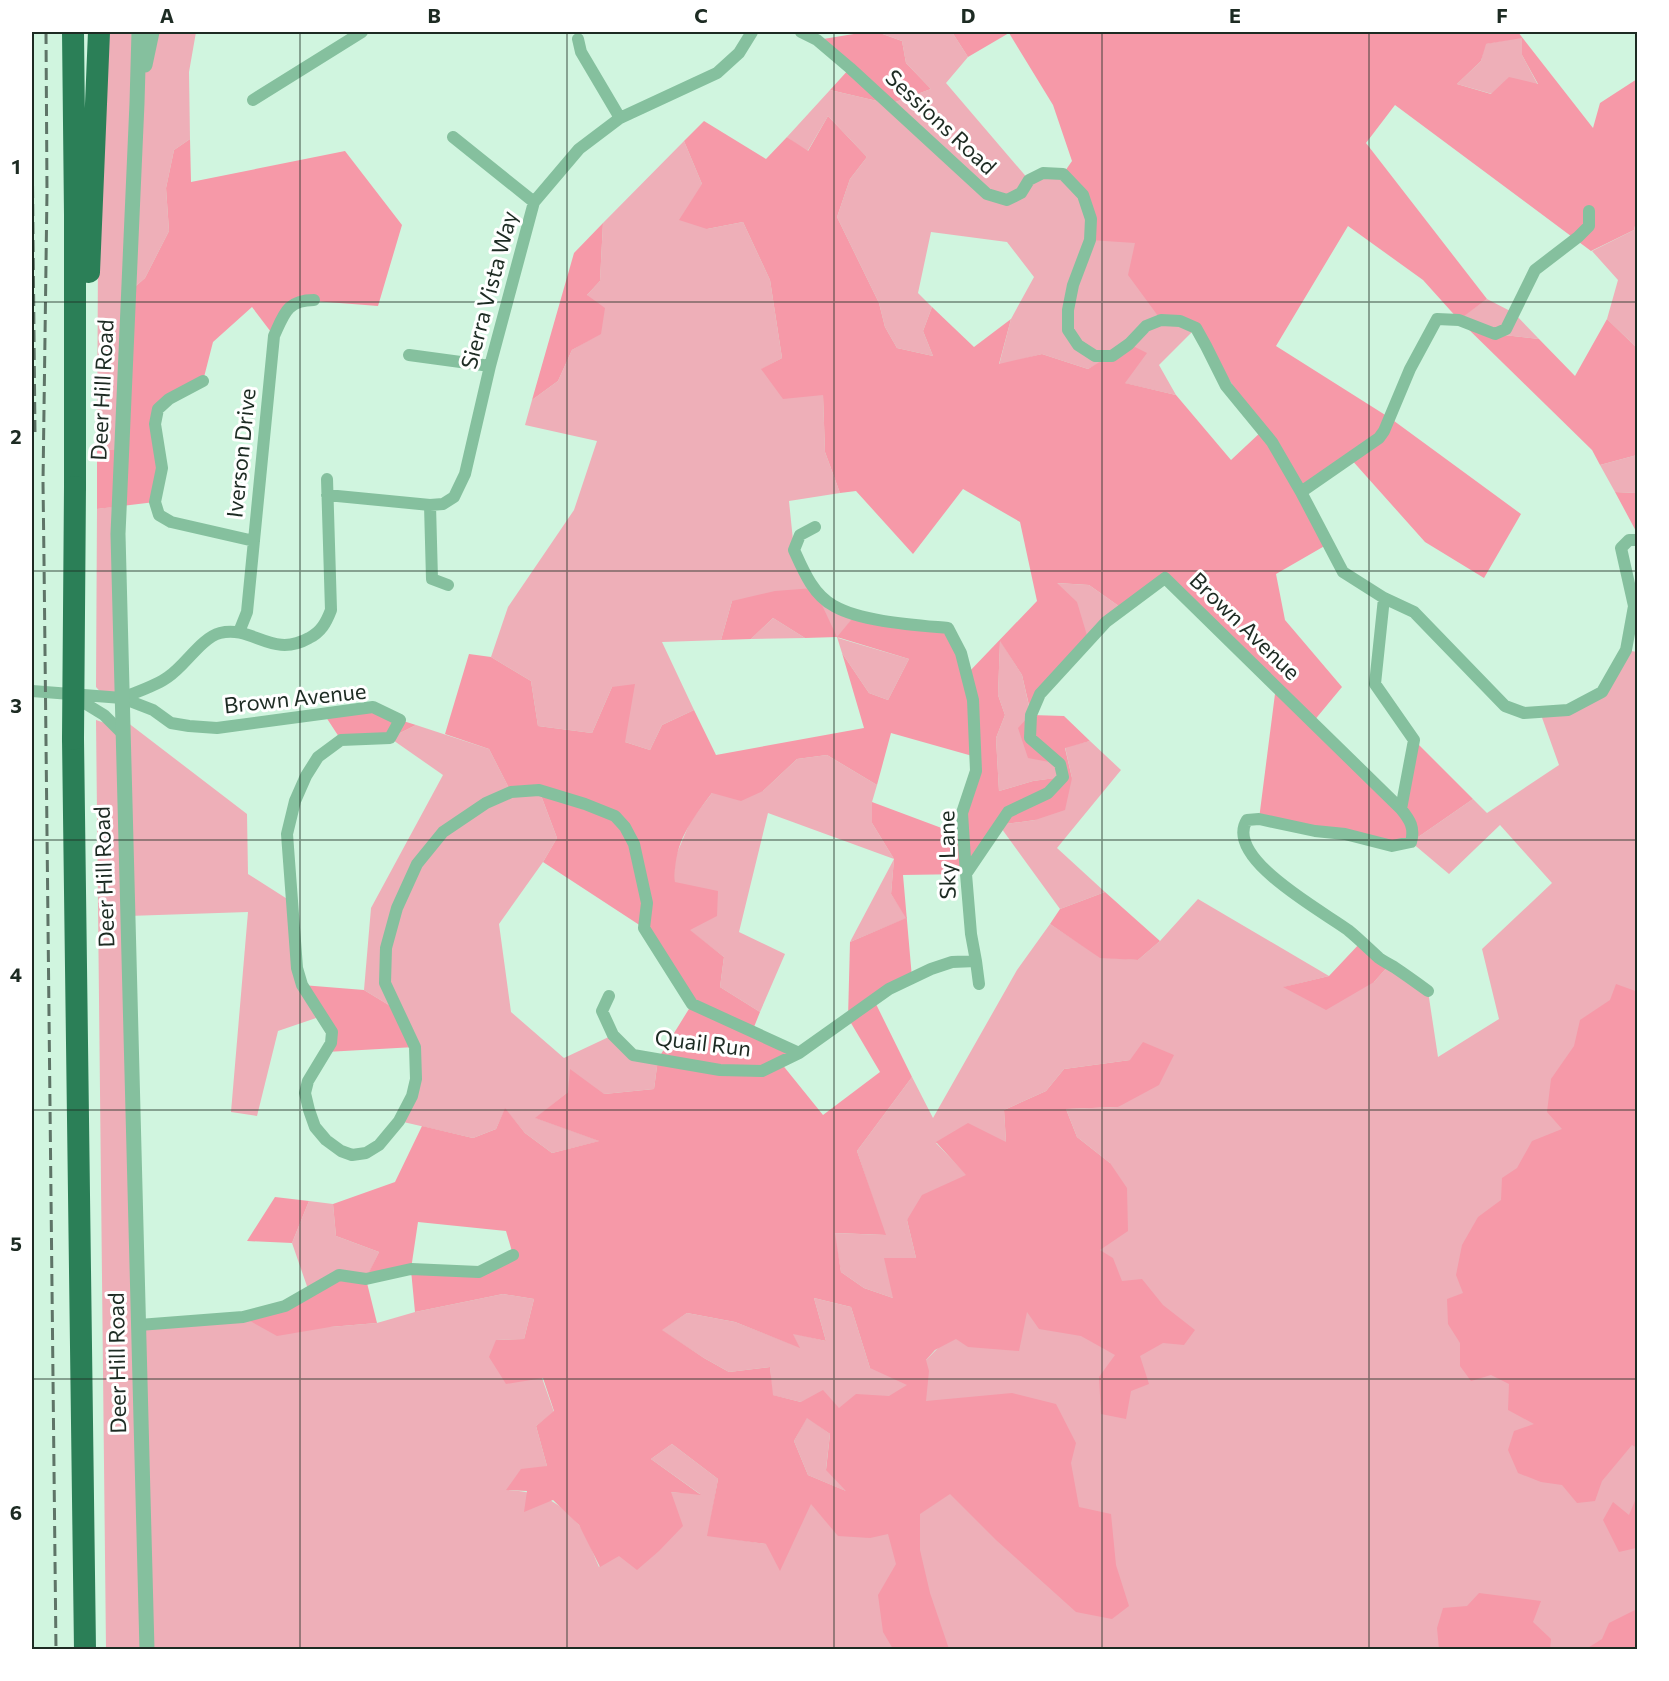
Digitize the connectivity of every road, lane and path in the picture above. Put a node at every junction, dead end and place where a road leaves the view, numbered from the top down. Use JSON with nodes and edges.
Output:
{"nodes":[{"id":1,"x":73,"y":32,"type":"edge"},
{"id":2,"x":99,"y":32,"type":"edge"},
{"id":3,"x":139,"y":32,"type":"edge"},
{"id":4,"x":152,"y":32,"type":"edge"},
{"id":5,"x":362,"y":32,"type":"edge"},
{"id":6,"x":752,"y":32,"type":"edge"},
{"id":7,"x":801,"y":32,"type":"edge"},
{"id":8,"x":578,"y":39,"type":"dead end"},
{"id":9,"x":253,"y":100,"type":"dead end"},
{"id":10,"x":137,"y":104,"type":"junction"},
{"id":11,"x":620,"y":118,"type":"junction"},
{"id":12,"x":453,"y":137,"type":"dead end"},
{"id":13,"x":534,"y":201,"type":"junction"},
{"id":14,"x":1589,"y":211,"type":"dead end"},
{"id":15,"x":314,"y":300,"type":"dead end"},
{"id":16,"x":409,"y":355,"type":"dead end"},
{"id":17,"x":490,"y":366,"type":"junction"},
{"id":18,"x":203,"y":381,"type":"dead end"},
{"id":19,"x":75,"y":444,"type":"junction"},
{"id":20,"x":327,"y":479,"type":"dead end"},
{"id":21,"x":1301,"y":492,"type":"junction"},
{"id":22,"x":327,"y":495,"type":"junction"},
{"id":23,"x":430,"y":505,"type":"junction"},
{"id":24,"x":816,"y":527,"type":"dead end"},
{"id":25,"x":1638,"y":540,"type":"edge"},
{"id":26,"x":254,"y":541,"type":"junction"},
{"id":27,"x":448,"y":585,"type":"dead end"},
{"id":28,"x":1384,"y":598,"type":"junction"},
{"id":29,"x":240,"y":632,"type":"junction"},
{"id":30,"x":32,"y":691,"type":"edge"},
{"id":31,"x":72,"y":695,"type":"junction"},
{"id":32,"x":122,"y":698,"type":"junction"},
{"id":33,"x":123,"y":734,"type":"junction"},
{"id":34,"x":1401,"y":809,"type":"junction"},
{"id":35,"x":966,"y":874,"type":"junction"},
{"id":36,"x":976,"y":961,"type":"junction"},
{"id":37,"x":980,"y":984,"type":"dead end"},
{"id":38,"x":1428,"y":991,"type":"dead end"},
{"id":39,"x":609,"y":996,"type":"dead end"},
{"id":40,"x":799,"y":1053,"type":"junction"},
{"id":41,"x":513,"y":1255,"type":"dead end"},
{"id":42,"x":139,"y":1325,"type":"junction"},
{"id":43,"x":85,"y":1650,"type":"edge"},
{"id":44,"x":147,"y":1650,"type":"edge"}],
"edges":[{"from":1,"to":19,"type":"highway"},
{"from":2,"to":19,"type":"highway"},
{"from":3,"to":10,"type":"street","name":"Deer Hill Road"},
{"from":4,"to":10,"type":"street","name":"Deer Hill Road"},
{"from":5,"to":9,"type":"street"},
{"from":6,"to":11,"type":"street","name":"Sierra Vista Way"},
{"from":7,"to":21,"type":"street","name":"Sessions Road"},
{"from":8,"to":11,"type":"street"},
{"from":10,"to":32,"type":"street","name":"Deer Hill Road"},
{"from":11,"to":13,"type":"street","name":"Sierra Vista Way"},
{"from":12,"to":13,"type":"street"},
{"from":13,"to":17,"type":"street","name":"Sierra Vista Way"},
{"from":14,"to":21,"type":"street"},
{"from":15,"to":26,"type":"street","name":"Iverson Drive"},
{"from":16,"to":17,"type":"street"},
{"from":17,"to":23,"type":"street","name":"Sierra Vista Way"},
{"from":18,"to":26,"type":"street"},
{"from":19,"to":43,"type":"highway","bridge":true},
{"from":20,"to":22,"type":"street"},
{"from":21,"to":28,"type":"street"},
{"from":22,"to":23,"type":"street"},
{"from":22,"to":29,"type":"street"},
{"from":23,"to":27,"type":"street"},
{"from":24,"to":35,"type":"street","name":"Sky Lane"},
{"from":25,"to":28,"type":"street"},
{"from":26,"to":29,"type":"street","name":"Iverson Drive"},
{"from":28,"to":34,"type":"street"},
{"from":29,"to":32,"type":"street"},
{"from":30,"to":31,"type":"street","name":"Brown Avenue"},
{"from":31,"to":32,"type":"street","name":"Brown Avenue"},
{"from":31,"to":33,"type":"street"},
{"from":32,"to":33,"type":"street","name":"Deer Hill Road"},
{"from":32,"to":40,"type":"street","name":"Brown Avenue"},
{"from":33,"to":42,"type":"street","name":"Deer Hill Road"},
{"from":34,"to":35,"type":"street","name":"Brown Avenue"},
{"from":34,"to":38,"type":"street"},
{"from":35,"to":36,"type":"street","name":"Sky Lane"},
{"from":36,"to":37,"type":"street","name":"Sky Lane"},
{"from":36,"to":40,"type":"street"},
{"from":39,"to":40,"type":"street","name":"Quail Run"},
{"from":41,"to":42,"type":"street"},
{"from":42,"to":44,"type":"street","name":"Deer Hill Road"}]}
